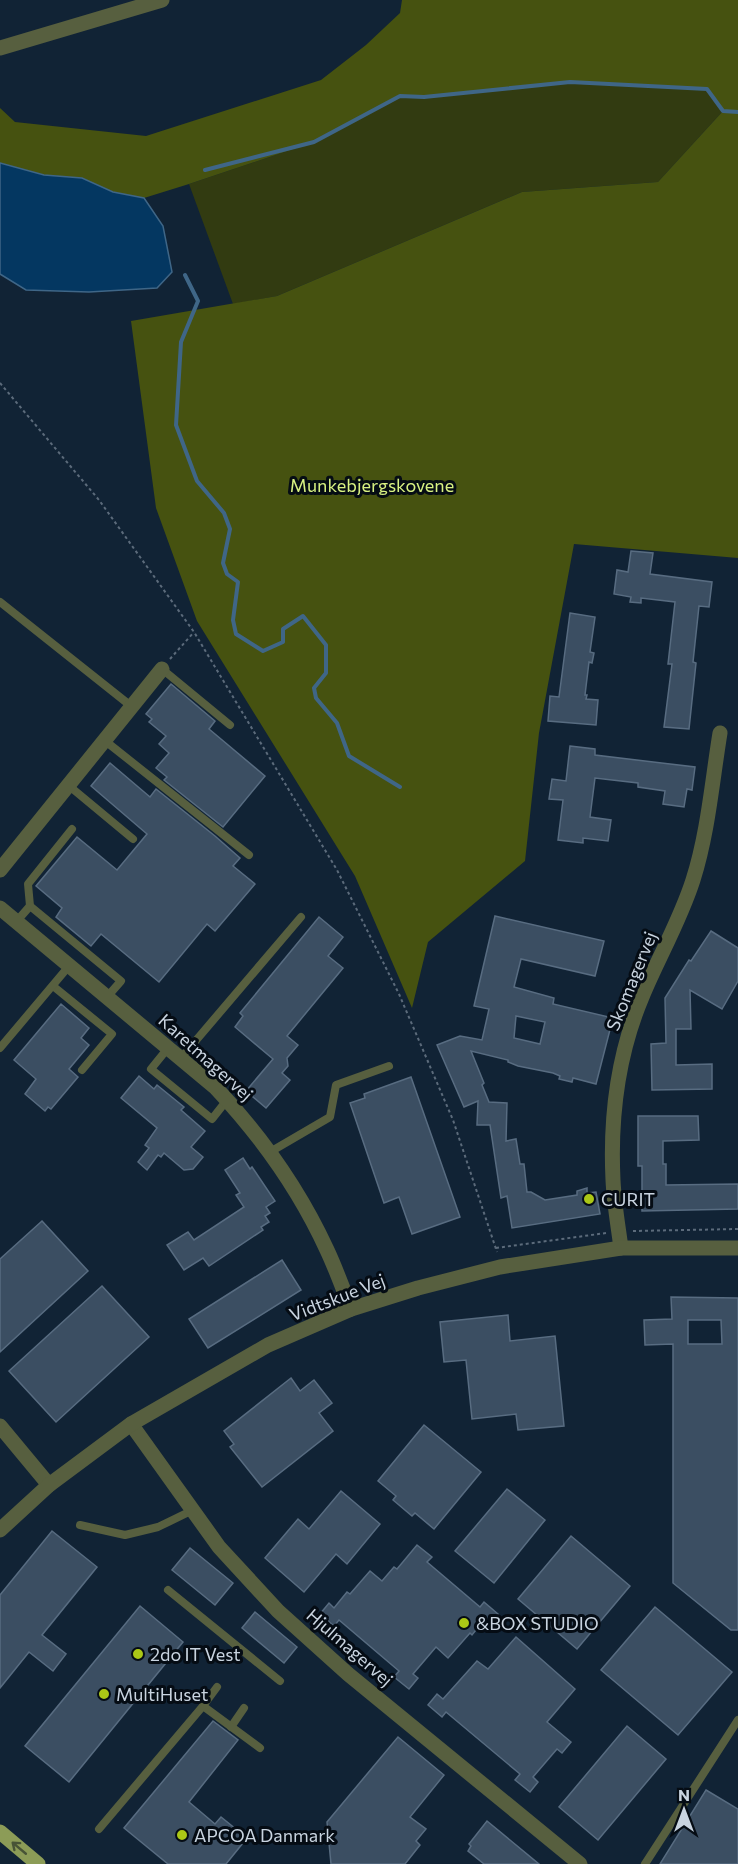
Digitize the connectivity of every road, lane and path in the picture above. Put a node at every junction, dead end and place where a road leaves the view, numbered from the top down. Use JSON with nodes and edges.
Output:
{"nodes":[{"id":1,"x":162,"y":0,"type":"edge"},
{"id":2,"x":0,"y":48,"type":"edge"},
{"id":3,"x":0,"y":383,"type":"edge"},
{"id":4,"x":0,"y":602,"type":"edge"},
{"id":5,"x":194,"y":632,"type":"junction"},
{"id":6,"x":162,"y":669,"type":"junction"},
{"id":7,"x":131,"y":706,"type":"junction"},
{"id":8,"x":230,"y":725,"type":"dead end"},
{"id":9,"x":720,"y":733,"type":"dead end"},
{"id":10,"x":104,"y":740,"type":"junction"},
{"id":11,"x":68,"y":785,"type":"junction"},
{"id":12,"x":72,"y":829,"type":"dead end"},
{"id":13,"x":134,"y":839,"type":"dead end"},
{"id":14,"x":249,"y":855,"type":"dead end"},
{"id":15,"x":0,"y":870,"type":"edge"},
{"id":16,"x":30,"y":906,"type":"junction"},
{"id":17,"x":0,"y":908,"type":"edge"},
{"id":18,"x":301,"y":916,"type":"dead end"},
{"id":19,"x":16,"y":922,"type":"junction"},
{"id":20,"x":69,"y":966,"type":"junction"},
{"id":21,"x":52,"y":986,"type":"junction"},
{"id":22,"x":107,"y":997,"type":"junction"},
{"id":23,"x":0,"y":1048,"type":"edge"},
{"id":24,"x":168,"y":1048,"type":"junction"},
{"id":25,"x":181,"y":1058,"type":"junction"},
{"id":26,"x":389,"y":1066,"type":"dead end"},
{"id":27,"x":82,"y":1070,"type":"dead end"},
{"id":28,"x":227,"y":1100,"type":"junction"},
{"id":29,"x":270,"y":1152,"type":"junction"},
{"id":30,"x":621,"y":1248,"type":"junction"},
{"id":31,"x":738,"y":1248,"type":"edge"},
{"id":32,"x":500,"y":1267,"type":"junction"},
{"id":33,"x":351,"y":1309,"type":"junction"},
{"id":34,"x":131,"y":1424,"type":"junction"},
{"id":35,"x":0,"y":1426,"type":"edge"},
{"id":36,"x":49,"y":1485,"type":"junction"},
{"id":37,"x":193,"y":1510,"type":"junction"},
{"id":38,"x":80,"y":1525,"type":"dead end"},
{"id":39,"x":1,"y":1529,"type":"edge"},
{"id":40,"x":168,"y":1590,"type":"dead end"},
{"id":41,"x":280,"y":1681,"type":"dead end"},
{"id":42,"x":217,"y":1687,"type":"dead end"},
{"id":43,"x":203,"y":1706,"type":"junction"},
{"id":44,"x":244,"y":1708,"type":"dead end"},
{"id":45,"x":738,"y":1720,"type":"edge"},
{"id":46,"x":231,"y":1727,"type":"junction"},
{"id":47,"x":260,"y":1748,"type":"dead end"},
{"id":48,"x":99,"y":1828,"type":"dead end"},
{"id":49,"x":0,"y":1832,"type":"edge"},
{"id":50,"x":38,"y":1864,"type":"edge"},
{"id":51,"x":580,"y":1864,"type":"edge"},
{"id":52,"x":645,"y":1864,"type":"edge"}],
"edges":[{"from":1,"to":2,"type":"street"},
{"from":3,"to":5,"type":"path"},
{"from":4,"to":7,"type":"lane"},
{"from":5,"to":6,"type":"path"},
{"from":5,"to":32,"type":"path"},
{"from":6,"to":7,"type":"street"},
{"from":6,"to":8,"type":"lane"},
{"from":7,"to":10,"type":"street"},
{"from":9,"to":30,"type":"street","name":"Skomagervej"},
{"from":10,"to":11,"type":"street"},
{"from":10,"to":14,"type":"lane"},
{"from":11,"to":13,"type":"lane"},
{"from":11,"to":15,"type":"street"},
{"from":12,"to":16,"type":"lane"},
{"from":16,"to":19,"type":"lane"},
{"from":16,"to":22,"type":"lane"},
{"from":17,"to":19,"type":"street","name":"Karetmagervej"},
{"from":18,"to":25,"type":"lane"},
{"from":19,"to":20,"type":"street","name":"Karetmagervej"},
{"from":20,"to":21,"type":"lane"},
{"from":20,"to":22,"type":"street","name":"Karetmagervej"},
{"from":21,"to":23,"type":"lane"},
{"from":21,"to":27,"type":"lane"},
{"from":22,"to":24,"type":"street","name":"Karetmagervej"},
{"from":24,"to":25,"type":"street","name":"Karetmagervej"},
{"from":24,"to":28,"type":"lane"},
{"from":25,"to":28,"type":"street","name":"Karetmagervej"},
{"from":26,"to":29,"type":"lane"},
{"from":28,"to":29,"type":"street","name":"Karetmagervej"},
{"from":29,"to":33,"type":"street","name":"Karetmagervej"},
{"from":30,"to":31,"type":"street","name":"Vidtskue Vej"},
{"from":30,"to":32,"type":"street","name":"Vidtskue Vej"},
{"from":32,"to":33,"type":"street","name":"Vidtskue Vej"},
{"from":33,"to":34,"type":"street","name":"Vidtskue Vej"},
{"from":34,"to":36,"type":"street","name":"Vidtskue Vej"},
{"from":34,"to":37,"type":"street","name":"Hjulmagervej"},
{"from":35,"to":36,"type":"street"},
{"from":36,"to":39,"type":"street","name":"Vidtskue Vej"},
{"from":37,"to":38,"type":"lane"},
{"from":37,"to":51,"type":"street","name":"Hjulmagervej"},
{"from":40,"to":41,"type":"lane"},
{"from":42,"to":43,"type":"lane"},
{"from":43,"to":46,"type":"lane"},
{"from":43,"to":48,"type":"lane"},
{"from":44,"to":46,"type":"lane"},
{"from":45,"to":52,"type":"lane"},
{"from":46,"to":47,"type":"lane"},
{"from":50,"to":49,"type":"main road","one_way":true}]}
